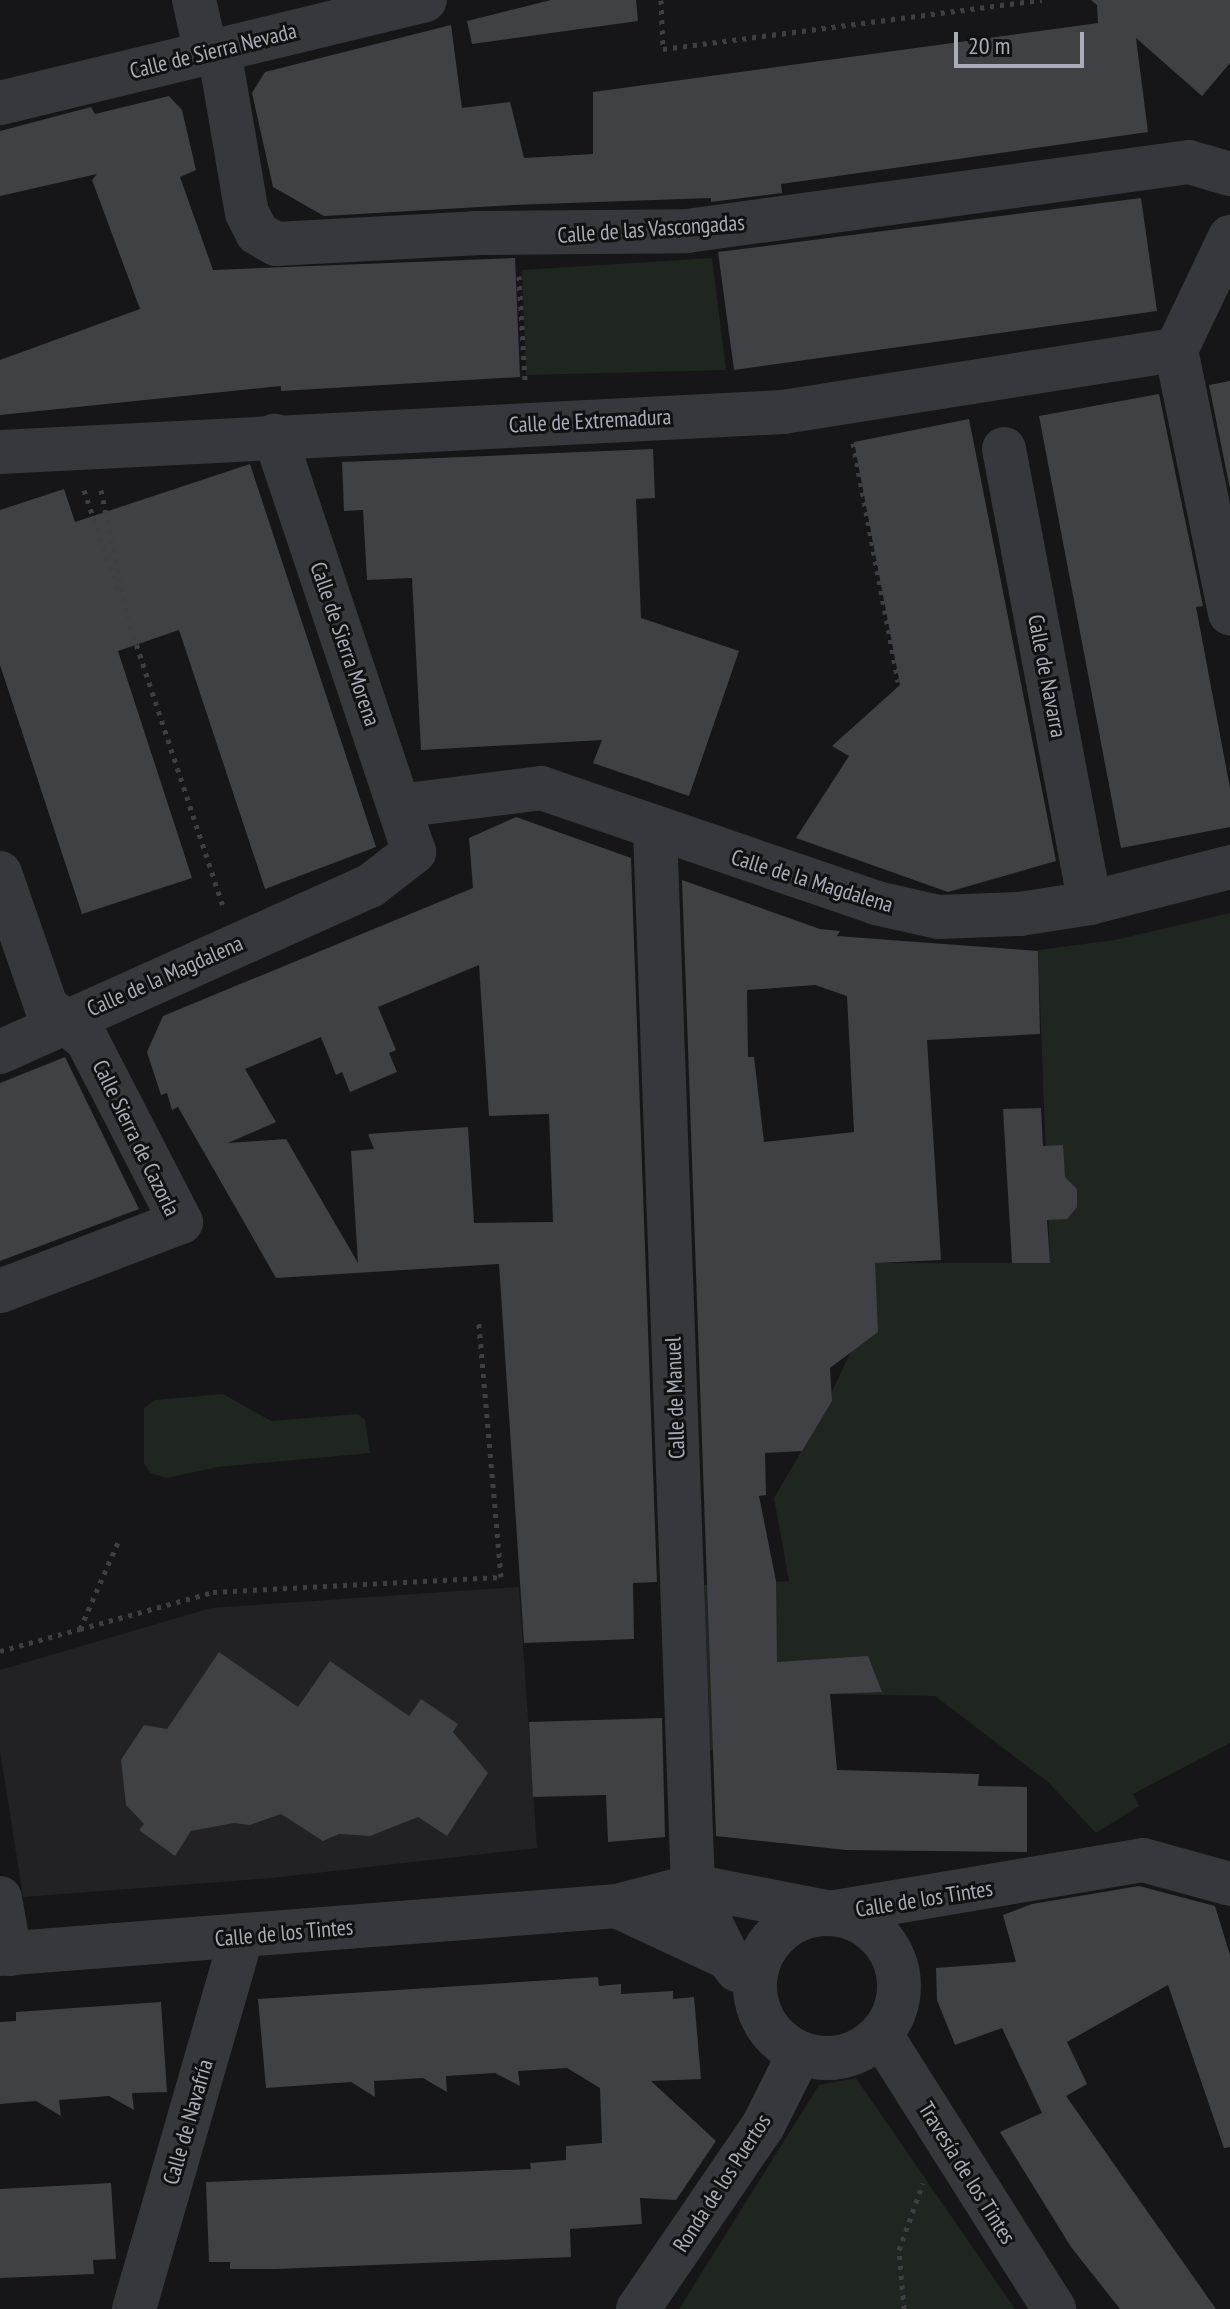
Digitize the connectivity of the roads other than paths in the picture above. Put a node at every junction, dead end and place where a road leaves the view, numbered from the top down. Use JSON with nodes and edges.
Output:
{"nodes":[{"id":1,"x":194,"y":0,"type":"edge"},
{"id":2,"x":425,"y":0,"type":"edge"},
{"id":3,"x":213,"y":51,"type":"junction"},
{"id":4,"x":0,"y":103,"type":"edge"},
{"id":5,"x":1230,"y":174,"type":"edge"},
{"id":6,"x":1230,"y":237,"type":"edge"},
{"id":7,"x":1212,"y":308,"type":"edge"},
{"id":8,"x":1176,"y":350,"type":"junction"},
{"id":9,"x":275,"y":436,"type":"junction"},
{"id":10,"x":1004,"y":449,"type":"dead end"},
{"id":11,"x":0,"y":452,"type":"edge"},
{"id":12,"x":1230,"y":614,"type":"edge"},
{"id":13,"x":399,"y":806,"type":"junction"},
{"id":14,"x":655,"y":831,"type":"junction"},
{"id":15,"x":414,"y":852,"type":"joint"},
{"id":16,"x":1230,"y":867,"type":"edge"},
{"id":17,"x":0,"y":873,"type":"edge"},
{"id":18,"x":1090,"y":903,"type":"junction"},
{"id":19,"x":64,"y":1020,"type":"junction"},
{"id":20,"x":0,"y":1052,"type":"edge"},
{"id":21,"x":0,"y":1291,"type":"edge"},
{"id":22,"x":1230,"y":1884,"type":"edge"},
{"id":23,"x":693,"y":1886,"type":"junction"},
{"id":24,"x":0,"y":1898,"type":"edge"},
{"id":25,"x":617,"y":1906,"type":"junction"},
{"id":26,"x":830,"y":1913,"type":"junction"},
{"id":27,"x":242,"y":1936,"type":"junction"},
{"id":28,"x":5,"y":1954,"type":"edge"},
{"id":29,"x":728,"y":1958,"type":"junction"},
{"id":30,"x":754,"y":1993,"type":"junction"},
{"id":31,"x":881,"y":2035,"type":"junction"},
{"id":32,"x":799,"y":2054,"type":"junction"},
{"id":33,"x":134,"y":2309,"type":"edge"},
{"id":34,"x":638,"y":2309,"type":"edge"},
{"id":35,"x":1054,"y":2309,"type":"edge"}],
"edges":[{"from":1,"to":3,"type":"street","name":"Calle de las Vascongadas"},
{"from":2,"to":3,"type":"street","name":"Calle de Sierra Nevada"},
{"from":3,"to":4,"type":"street","name":"Calle de Sierra Nevada"},
{"from":3,"to":5,"type":"street","name":"Calle de las Vascongadas"},
{"from":6,"to":7,"type":"street"},
{"from":7,"to":8,"type":"street"},
{"from":8,"to":9,"type":"street","name":"Calle de Extremadura"},
{"from":8,"to":12,"type":"street"},
{"from":9,"to":11,"type":"street","name":"Calle de Extremadura"},
{"from":9,"to":13,"type":"street","name":"Calle de Sierra Morena"},
{"from":10,"to":18,"type":"street","name":"Calle de Navarra"},
{"from":13,"to":14,"type":"street","name":"Calle de la Magdalena"},
{"from":13,"to":15,"type":"street","name":"Calle de Sierra Morena"},
{"from":14,"to":18,"type":"street","name":"Calle de la Magdalena"},
{"from":14,"to":23,"type":"street","name":"Calle de Manuel"},
{"from":15,"to":19,"type":"street","name":"Calle de la Magdalena"},
{"from":16,"to":18,"type":"street","name":"Calle de la Magdalena"},
{"from":17,"to":19,"type":"street","name":"Calle Sierra de Cazorla"},
{"from":19,"to":20,"type":"street","name":"Calle de la Magdalena"},
{"from":19,"to":21,"type":"street","name":"Calle Sierra de Cazorla"},
{"from":22,"to":26,"type":"street","name":"Calle de los Tintes"},
{"from":23,"to":25,"type":"street","name":"Calle de los Tintes"},
{"from":23,"to":26,"type":"street","name":"Calle de los Tintes"},
{"from":23,"to":29,"type":"street","name":"Calle de Manuel"},
{"from":24,"to":28,"type":"street"},
{"from":25,"to":27,"type":"street","name":"Calle de los Tintes"},
{"from":25,"to":29,"type":"street","name":"Calle de los Tintes"},
{"from":26,"to":30,"type":"street"},
{"from":26,"to":31,"type":"street"},
{"from":27,"to":28,"type":"street","name":"Calle de los Tintes"},
{"from":27,"to":33,"type":"street","name":"Calle de Navafría"},
{"from":29,"to":30,"type":"street","name":"Calle de los Tintes"},
{"from":30,"to":32,"type":"street"},
{"from":31,"to":32,"type":"street"},
{"from":31,"to":35,"type":"street","name":"Travesía de los Tintes"},
{"from":32,"to":34,"type":"street","name":"Ronda de los Puertos"}]}
